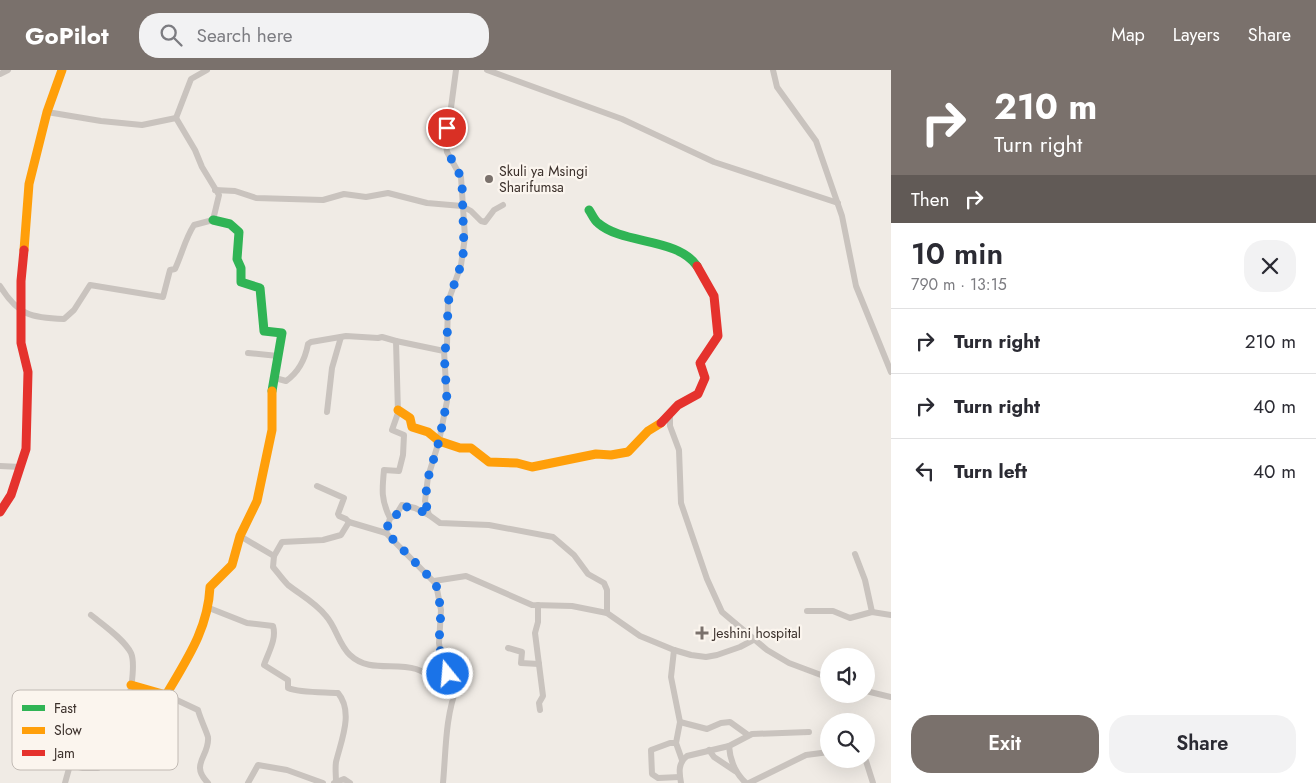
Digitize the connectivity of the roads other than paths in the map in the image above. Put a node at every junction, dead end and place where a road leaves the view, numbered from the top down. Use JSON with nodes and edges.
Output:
{"nodes":[{"id":1,"x":8,"y":70,"type":"edge"},
{"id":2,"x":62,"y":70,"type":"edge"},
{"id":3,"x":207,"y":70,"type":"edge"},
{"id":4,"x":456,"y":70,"type":"edge"},
{"id":5,"x":487,"y":70,"type":"edge"},
{"id":6,"x":773,"y":70,"type":"edge"},
{"id":7,"x":0,"y":74,"type":"edge"},
{"id":8,"x":47,"y":112,"type":"junction"},
{"id":9,"x":176,"y":118,"type":"junction"},
{"id":10,"x":215,"y":190,"type":"junction"},
{"id":11,"x":838,"y":203,"type":"junction"},
{"id":12,"x":502,"y":205,"type":"dead end"},
{"id":13,"x":462,"y":206,"type":"junction"},
{"id":14,"x":589,"y":210,"type":"dead end"},
{"id":15,"x":213,"y":220,"type":"junction"},
{"id":16,"x":0,"y":286,"type":"edge"},
{"id":17,"x":22,"y":313,"type":"junction"},
{"id":18,"x":341,"y":337,"type":"junction"},
{"id":19,"x":396,"y":342,"type":"junction"},
{"id":20,"x":444,"y":351,"type":"junction"},
{"id":21,"x":248,"y":354,"type":"dead end"},
{"id":22,"x":278,"y":356,"type":"junction"},
{"id":23,"x":891,"y":372,"type":"edge"},
{"id":24,"x":275,"y":378,"type":"junction"},
{"id":25,"x":398,"y":410,"type":"junction"},
{"id":26,"x":327,"y":412,"type":"dead end"},
{"id":27,"x":670,"y":415,"type":"junction"},
{"id":28,"x":439,"y":441,"type":"junction"},
{"id":29,"x":0,"y":466,"type":"edge"},
{"id":30,"x":21,"y":467,"type":"junction"},
{"id":31,"x":317,"y":486,"type":"dead end"},
{"id":32,"x":0,"y":512,"type":"edge"},
{"id":33,"x":429,"y":515,"type":"junction"},
{"id":34,"x":390,"y":518,"type":"junction"},
{"id":35,"x":349,"y":522,"type":"junction"},
{"id":36,"x":386,"y":532,"type":"junction"},
{"id":37,"x":240,"y":536,"type":"junction"},
{"id":38,"x":855,"y":554,"type":"dead end"},
{"id":39,"x":274,"y":556,"type":"junction"},
{"id":40,"x":434,"y":581,"type":"junction"},
{"id":41,"x":538,"y":605,"type":"junction"},
{"id":42,"x":209,"y":608,"type":"junction"},
{"id":43,"x":807,"y":611,"type":"dead end"},
{"id":44,"x":872,"y":612,"type":"junction"},
{"id":45,"x":608,"y":613,"type":"junction"},
{"id":46,"x":91,"y":615,"type":"dead end"},
{"id":47,"x":891,"y":615,"type":"edge"},
{"id":48,"x":754,"y":639,"type":"junction"},
{"id":49,"x":508,"y":648,"type":"dead end"},
{"id":50,"x":674,"y":650,"type":"junction"},
{"id":51,"x":539,"y":664,"type":"junction"},
{"id":52,"x":444,"y":672,"type":"junction"},
{"id":53,"x":820,"y":675,"type":"edge"},
{"id":54,"x":131,"y":685,"type":"junction"},
{"id":55,"x":130,"y":690,"type":"edge"},
{"id":56,"x":148,"y":690,"type":"edge"},
{"id":57,"x":169,"y":690,"type":"edge"},
{"id":58,"x":875,"y":693,"type":"edge"},
{"id":59,"x":891,"y":697,"type":"edge"},
{"id":60,"x":178,"y":701,"type":"edge"},
{"id":61,"x":540,"y":710,"type":"dead end"},
{"id":62,"x":680,"y":722,"type":"junction"},
{"id":63,"x":809,"y":732,"type":"dead end"},
{"id":64,"x":748,"y":735,"type":"junction"},
{"id":65,"x":676,"y":743,"type":"junction"},
{"id":66,"x":730,"y":746,"type":"junction"},
{"id":67,"x":709,"y":750,"type":"junction"},
{"id":68,"x":820,"y":753,"type":"edge"},
{"id":69,"x":682,"y":760,"type":"junction"},
{"id":70,"x":869,"y":768,"type":"edge"},
{"id":71,"x":68,"y":770,"type":"edge"},
{"id":72,"x":736,"y":772,"type":"junction"},
{"id":73,"x":681,"y":780,"type":"edge"},
{"id":74,"x":65,"y":783,"type":"edge"},
{"id":75,"x":208,"y":783,"type":"edge"},
{"id":76,"x":248,"y":783,"type":"edge"},
{"id":77,"x":323,"y":783,"type":"edge"},
{"id":78,"x":335,"y":783,"type":"edge"},
{"id":79,"x":350,"y":783,"type":"edge"},
{"id":80,"x":444,"y":783,"type":"edge"},
{"id":81,"x":747,"y":783,"type":"edge"},
{"id":82,"x":874,"y":783,"type":"edge"}],
"edges":[{"from":1,"to":7,"type":"street"},
{"from":2,"to":8,"type":"street"},
{"from":3,"to":9,"type":"street"},
{"from":4,"to":13,"type":"street"},
{"from":5,"to":11,"type":"street"},
{"from":6,"to":11,"type":"street"},
{"from":8,"to":9,"type":"street"},
{"from":8,"to":17,"type":"street"},
{"from":9,"to":10,"type":"street"},
{"from":10,"to":13,"type":"street"},
{"from":10,"to":15,"type":"street"},
{"from":11,"to":23,"type":"street"},
{"from":12,"to":13,"type":"street"},
{"from":13,"to":20,"type":"street"},
{"from":14,"to":27,"type":"street"},
{"from":15,"to":17,"type":"street"},
{"from":15,"to":22,"type":"street"},
{"from":16,"to":17,"type":"street"},
{"from":17,"to":30,"type":"street"},
{"from":18,"to":19,"type":"street"},
{"from":18,"to":24,"type":"street"},
{"from":18,"to":26,"type":"street"},
{"from":19,"to":20,"type":"street"},
{"from":19,"to":25,"type":"street"},
{"from":20,"to":28,"type":"street"},
{"from":21,"to":22,"type":"street"},
{"from":22,"to":24,"type":"street"},
{"from":24,"to":37,"type":"street"},
{"from":25,"to":28,"type":"street"},
{"from":25,"to":34,"type":"street"},
{"from":27,"to":28,"type":"street"},
{"from":27,"to":48,"type":"street"},
{"from":28,"to":33,"type":"street"},
{"from":29,"to":30,"type":"street"},
{"from":30,"to":32,"type":"street"},
{"from":31,"to":35,"type":"street"},
{"from":33,"to":34,"type":"street"},
{"from":33,"to":45,"type":"street"},
{"from":34,"to":36,"type":"street"},
{"from":35,"to":36,"type":"street"},
{"from":35,"to":39,"type":"street"},
{"from":36,"to":40,"type":"street"},
{"from":37,"to":39,"type":"street"},
{"from":37,"to":42,"type":"street"},
{"from":38,"to":44,"type":"street"},
{"from":39,"to":52,"type":"street"},
{"from":40,"to":41,"type":"street"},
{"from":40,"to":52,"type":"street"},
{"from":41,"to":45,"type":"street"},
{"from":41,"to":51,"type":"street"},
{"from":42,"to":57,"type":"street"},
{"from":42,"to":78,"type":"street"},
{"from":43,"to":44,"type":"street"},
{"from":44,"to":47,"type":"street"},
{"from":45,"to":50,"type":"street"},
{"from":46,"to":54,"type":"street"},
{"from":48,"to":50,"type":"street"},
{"from":48,"to":53,"type":"street"},
{"from":49,"to":51,"type":"street"},
{"from":50,"to":62,"type":"street"},
{"from":51,"to":61,"type":"street"},
{"from":52,"to":80,"type":"street"},
{"from":54,"to":55,"type":"street"},
{"from":54,"to":56,"type":"street"},
{"from":58,"to":59,"type":"street"},
{"from":60,"to":75,"type":"street"},
{"from":62,"to":64,"type":"street"},
{"from":62,"to":65,"type":"street"},
{"from":63,"to":64,"type":"street"},
{"from":64,"to":66,"type":"street"},
{"from":65,"to":69,"type":"street"},
{"from":65,"to":73,"type":"street"},
{"from":66,"to":67,"type":"street"},
{"from":66,"to":72,"type":"street"},
{"from":67,"to":69,"type":"street"},
{"from":67,"to":72,"type":"street"},
{"from":68,"to":81,"type":"street"},
{"from":69,"to":73,"type":"street"},
{"from":70,"to":82,"type":"street"},
{"from":71,"to":74,"type":"street"},
{"from":72,"to":81,"type":"street"},
{"from":76,"to":77,"type":"street"},
{"from":78,"to":79,"type":"street"}]}
